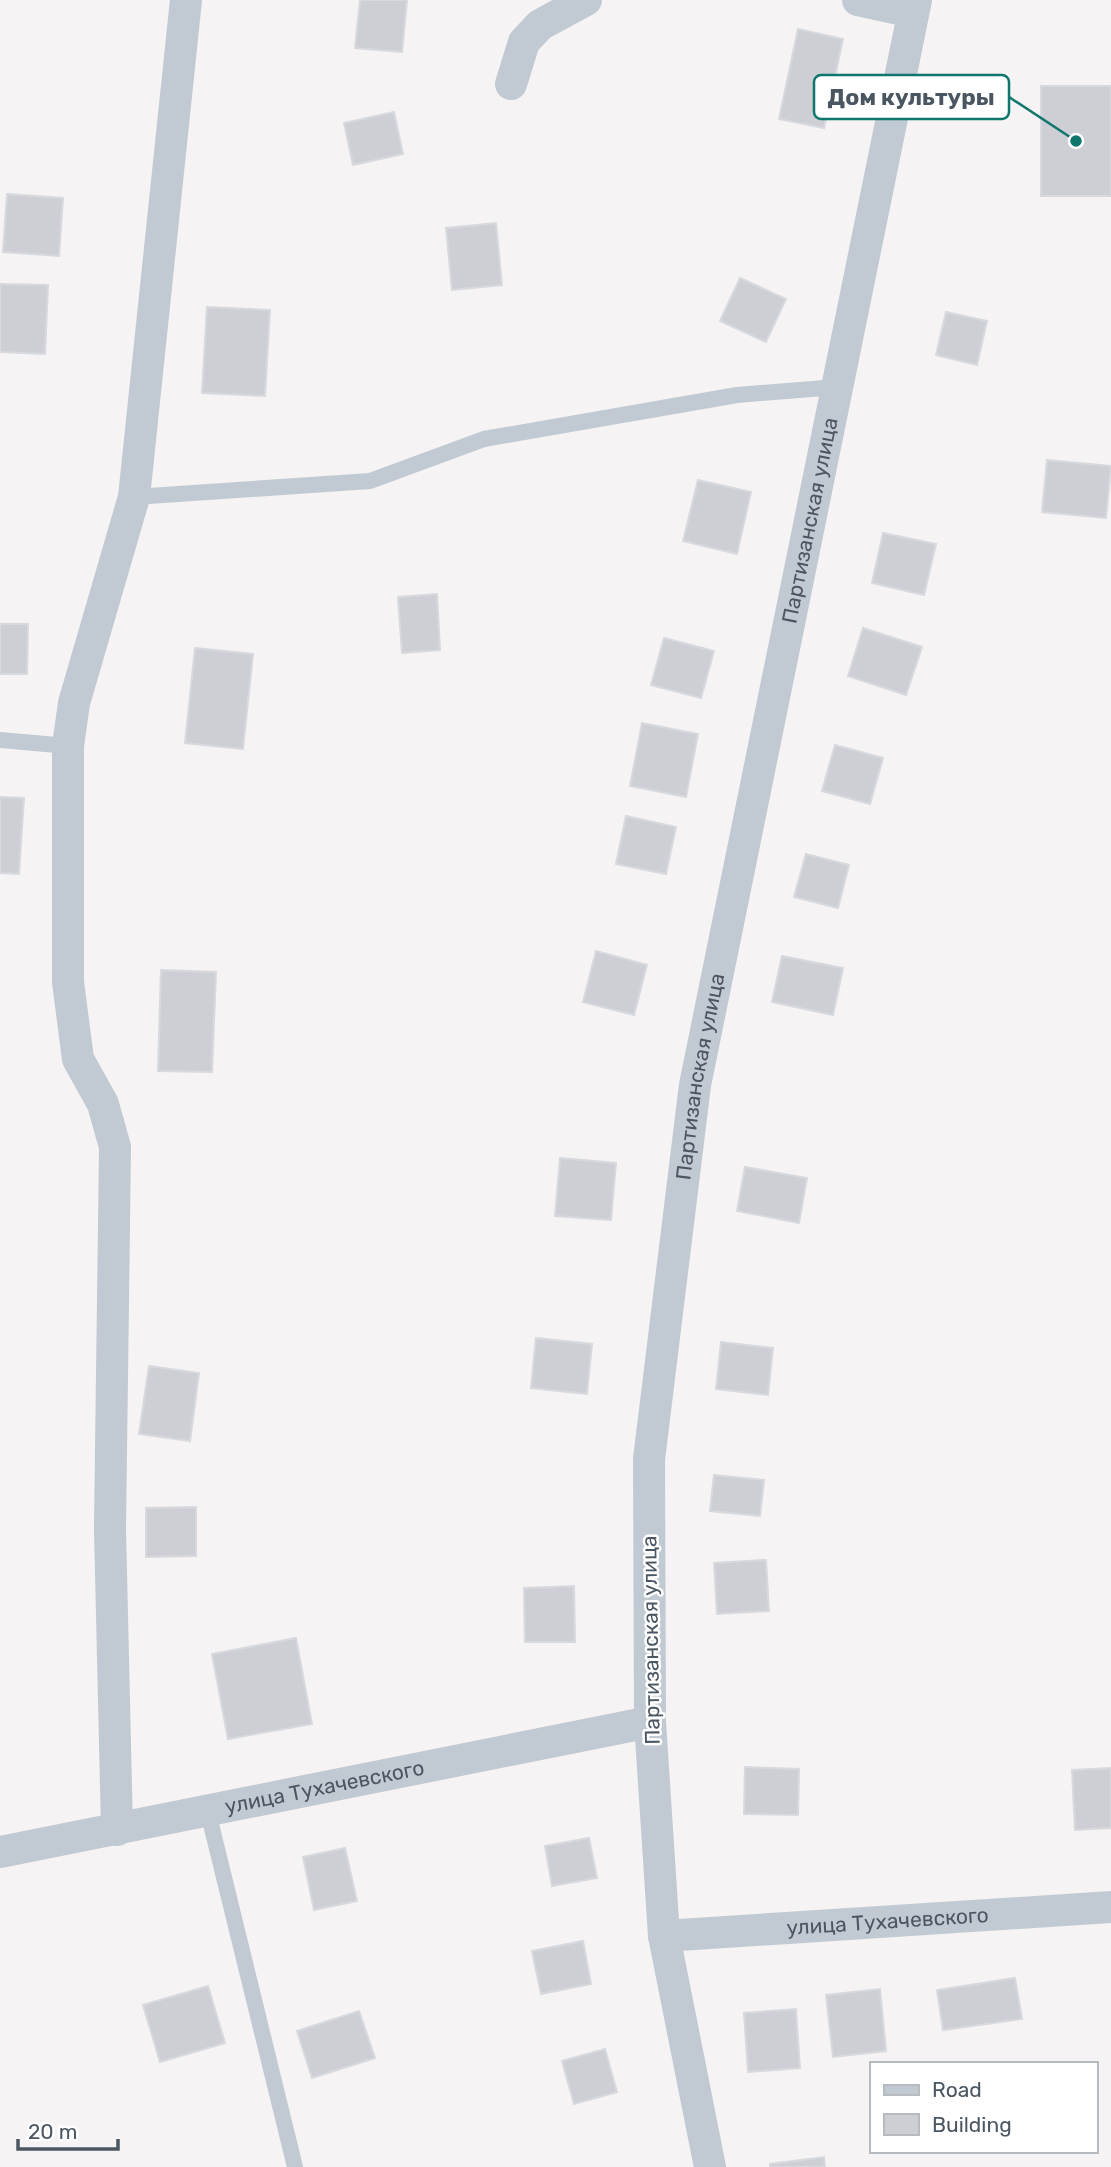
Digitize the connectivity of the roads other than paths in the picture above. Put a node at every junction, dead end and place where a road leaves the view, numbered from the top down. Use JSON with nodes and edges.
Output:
{"nodes":[{"id":1,"x":186,"y":0,"type":"edge"},
{"id":2,"x":586,"y":0,"type":"edge"},
{"id":3,"x":858,"y":0,"type":"edge"},
{"id":4,"x":914,"y":6,"type":"edge"},
{"id":5,"x":511,"y":84,"type":"dead end"},
{"id":6,"x":837,"y":387,"type":"junction"},
{"id":7,"x":134,"y":497,"type":"junction"},
{"id":8,"x":0,"y":740,"type":"edge"},
{"id":9,"x":68,"y":746,"type":"junction"},
{"id":10,"x":650,"y":1721,"type":"junction"},
{"id":11,"x":208,"y":1812,"type":"junction"},
{"id":12,"x":117,"y":1830,"type":"junction"},
{"id":13,"x":0,"y":1852,"type":"edge"},
{"id":14,"x":1111,"y":1907,"type":"edge"},
{"id":15,"x":664,"y":1936,"type":"junction"},
{"id":16,"x":295,"y":2167,"type":"edge"},
{"id":17,"x":710,"y":2167,"type":"edge"}],
"edges":[{"from":1,"to":7,"type":"street"},
{"from":2,"to":5,"type":"street"},
{"from":3,"to":4,"type":"street"},
{"from":4,"to":6,"type":"street","name":"Партизанская улица"},
{"from":6,"to":7,"type":"lane"},
{"from":6,"to":10,"type":"street","name":"Партизанская улица"},
{"from":7,"to":9,"type":"street"},
{"from":8,"to":9,"type":"lane"},
{"from":9,"to":12,"type":"street"},
{"from":10,"to":11,"type":"street","name":"улица Тухачевского"},
{"from":10,"to":15,"type":"street","name":"Партизанская улица"},
{"from":11,"to":12,"type":"street","name":"улица Тухачевского"},
{"from":11,"to":16,"type":"lane"},
{"from":12,"to":13,"type":"street","name":"улица Тухачевского"},
{"from":14,"to":15,"type":"street","name":"улица Тухачевского"},
{"from":15,"to":17,"type":"street","name":"Партизанская улица"}]}
